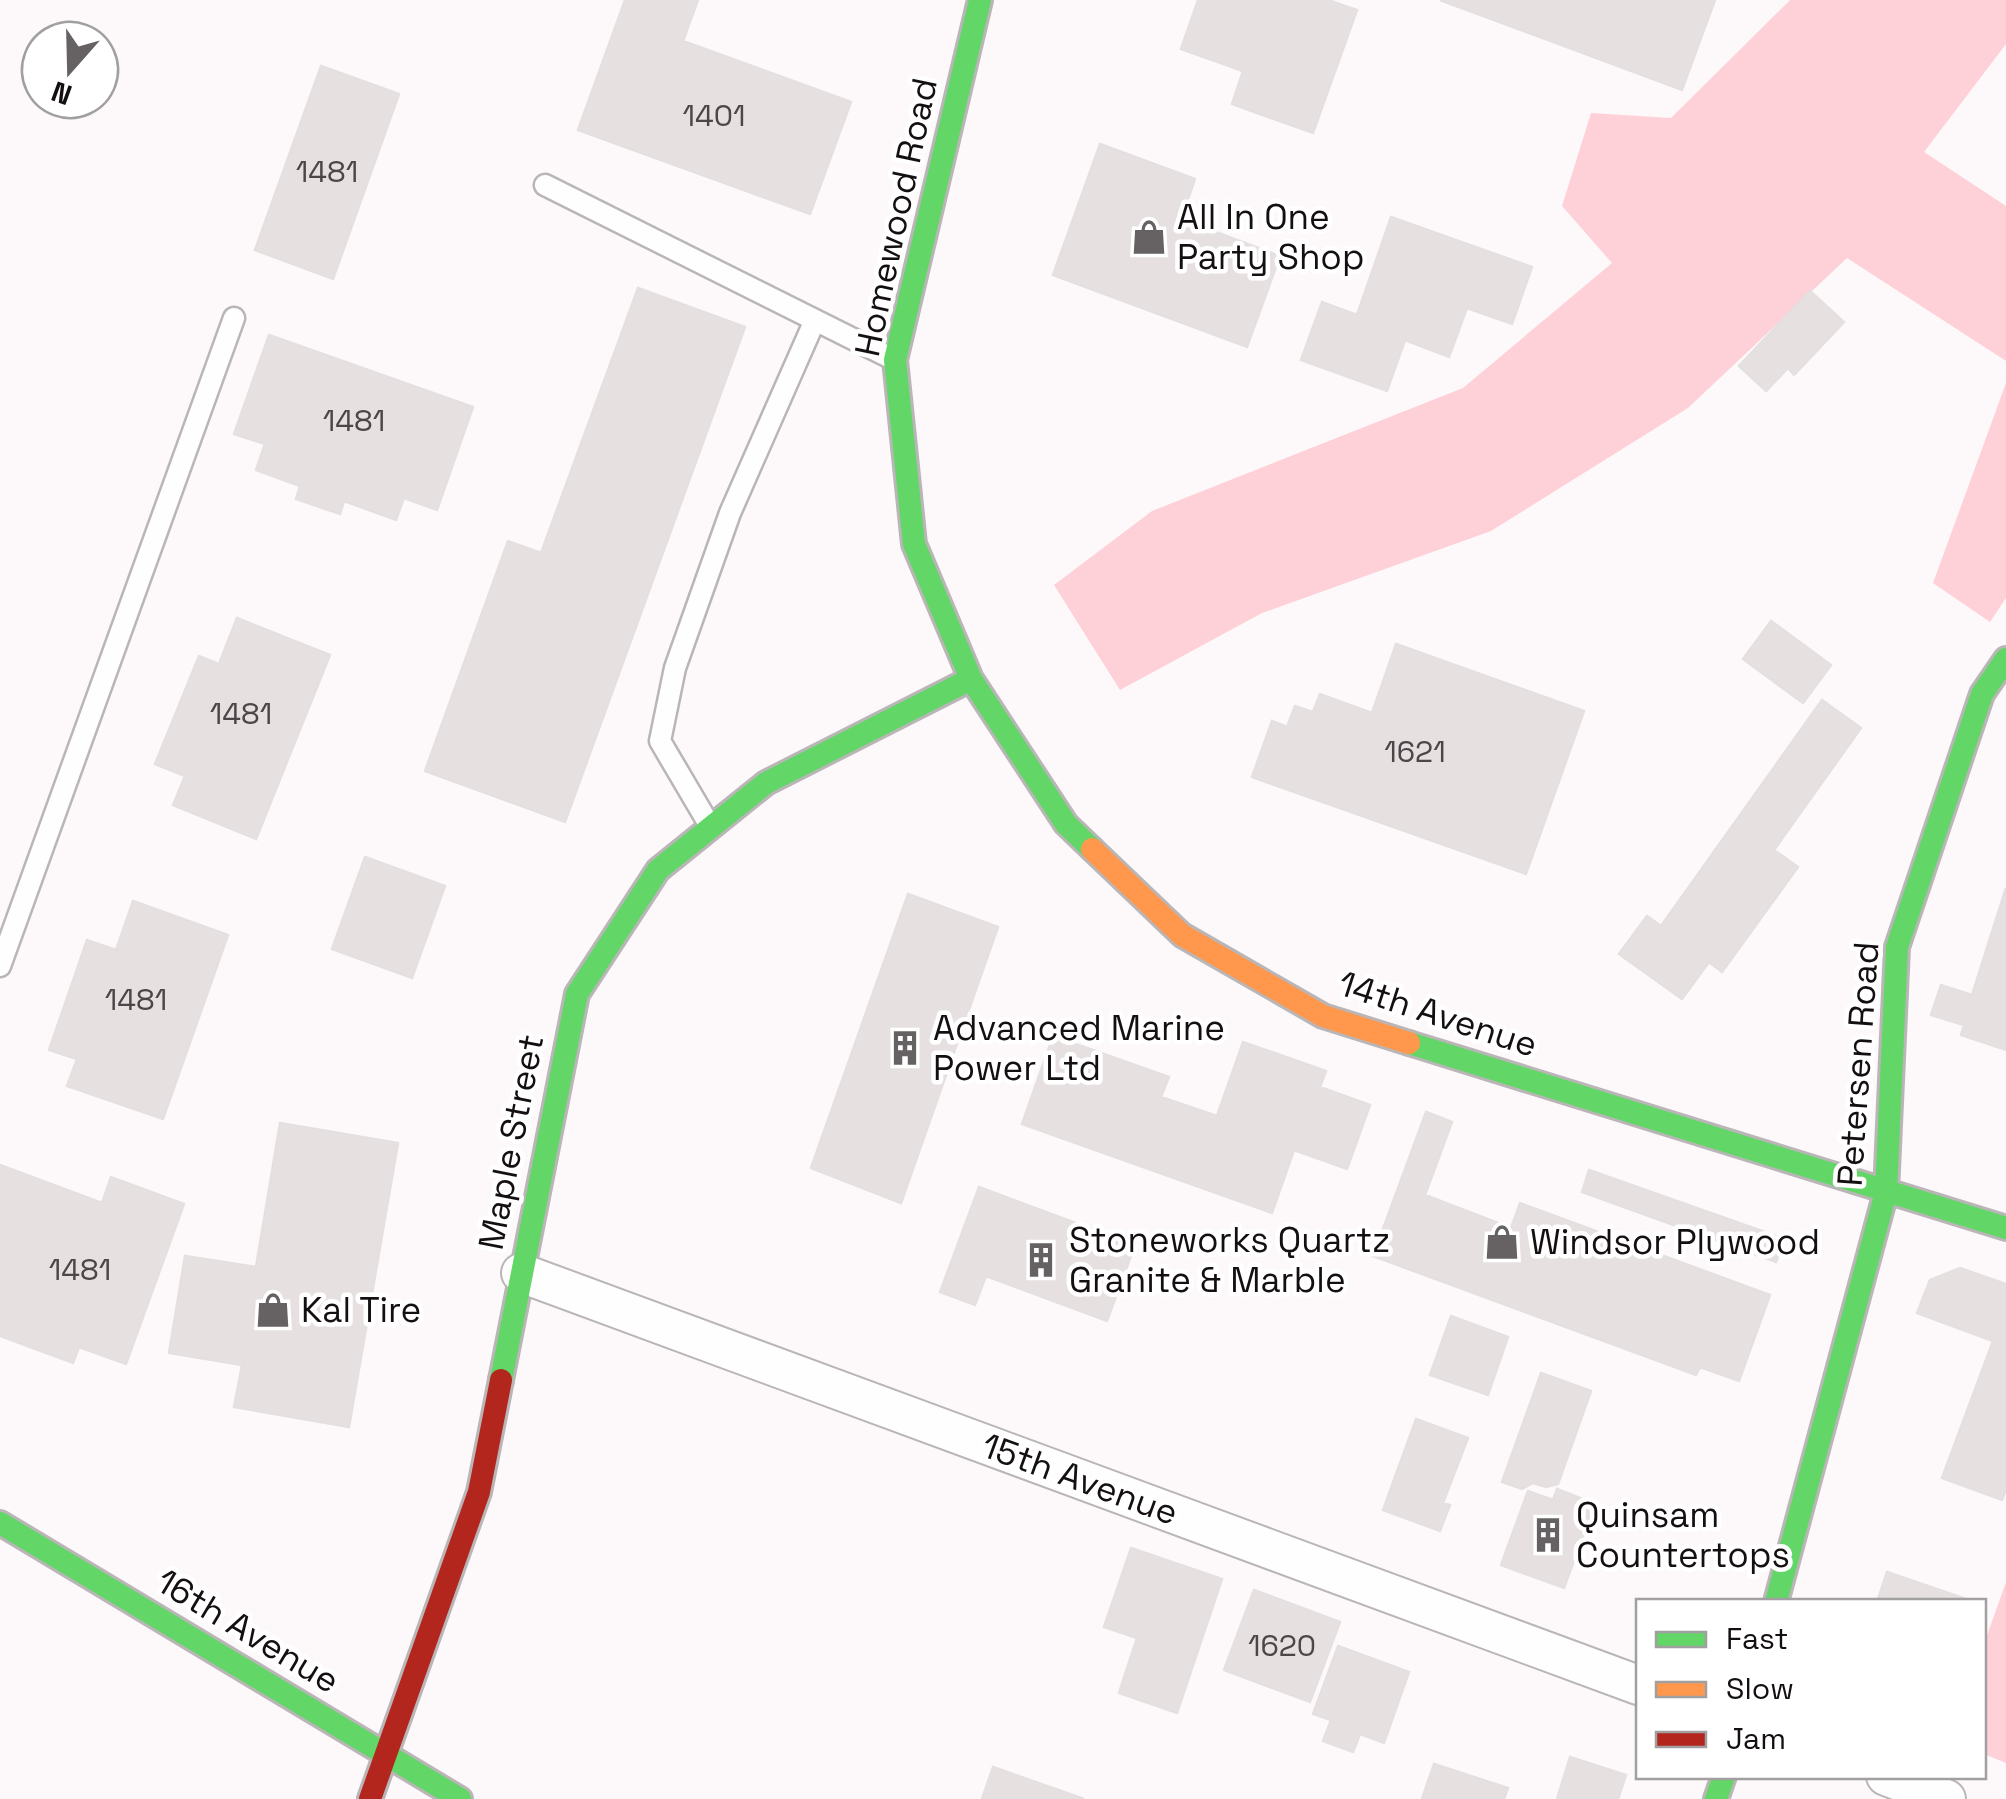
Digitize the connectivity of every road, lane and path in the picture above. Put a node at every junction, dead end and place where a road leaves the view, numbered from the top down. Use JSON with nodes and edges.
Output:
{"nodes":[{"id":1,"x":980,"y":0,"type":"edge"},
{"id":2,"x":545,"y":185,"type":"dead end"},
{"id":3,"x":234,"y":318,"type":"dead end"},
{"id":4,"x":815,"y":320,"type":"junction"},
{"id":5,"x":895,"y":360,"type":"junction"},
{"id":6,"x":2006,"y":659,"type":"edge"},
{"id":7,"x":972,"y":679,"type":"junction"},
{"id":8,"x":711,"y":827,"type":"junction"},
{"id":9,"x":0,"y":966,"type":"edge"},
{"id":10,"x":1886,"y":1192,"type":"junction"},
{"id":11,"x":2006,"y":1228,"type":"edge"},
{"id":12,"x":520,"y":1273,"type":"junction"},
{"id":13,"x":0,"y":1523,"type":"edge"},
{"id":14,"x":1777,"y":1599,"type":"edge"},
{"id":15,"x":1636,"y":1684,"type":"edge"},
{"id":16,"x":386,"y":1754,"type":"junction"},
{"id":17,"x":1894,"y":1779,"type":"edge"},
{"id":18,"x":370,"y":1799,"type":"edge"},
{"id":19,"x":460,"y":1799,"type":"edge"},
{"id":20,"x":1946,"y":1799,"type":"edge"}],
"edges":[{"from":1,"to":5,"type":"street","name":"Homewood Road"},
{"from":2,"to":4,"type":"lane"},
{"from":3,"to":9,"type":"lane"},
{"from":4,"to":5,"type":"lane"},
{"from":4,"to":8,"type":"lane"},
{"from":5,"to":7,"type":"street","name":"Homewood Road"},
{"from":6,"to":10,"type":"street","name":"Petersen Road"},
{"from":7,"to":8,"type":"street","name":"Maple Street"},
{"from":7,"to":10,"type":"street","name":"14th Avenue"},
{"from":8,"to":12,"type":"street","name":"Maple Street"},
{"from":10,"to":11,"type":"street","name":"14th Avenue"},
{"from":10,"to":14,"type":"street","name":"Petersen Road"},
{"from":12,"to":15,"type":"street","name":"15th Avenue"},
{"from":12,"to":16,"type":"street","name":"Maple Street"},
{"from":13,"to":16,"type":"street","name":"16th Avenue"},
{"from":16,"to":18,"type":"street","name":"Maple Street"},
{"from":16,"to":19,"type":"street","name":"16th Avenue"},
{"from":17,"to":20,"type":"street"}]}
